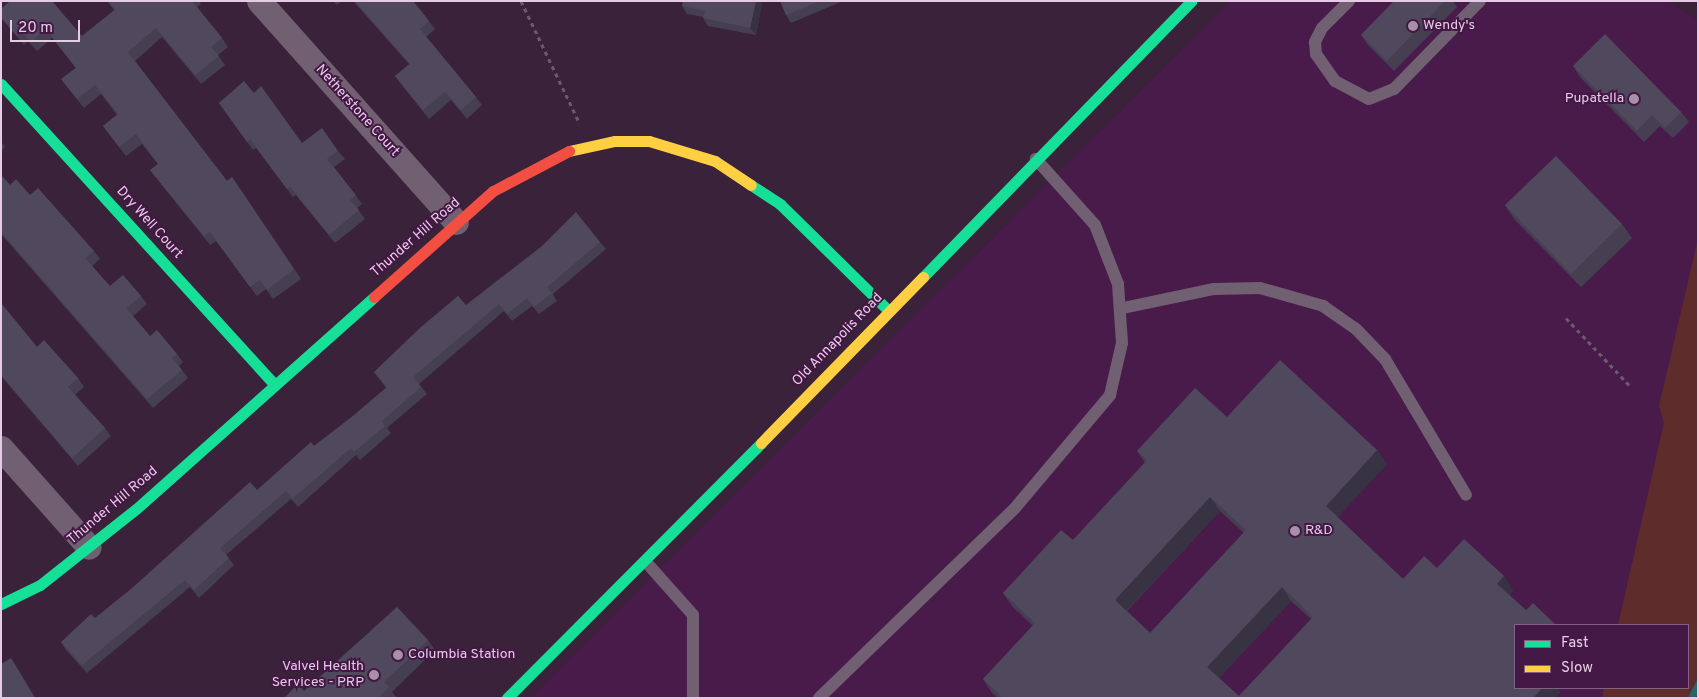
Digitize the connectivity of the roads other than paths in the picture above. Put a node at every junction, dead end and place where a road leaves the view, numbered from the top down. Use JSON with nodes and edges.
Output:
{"nodes":[{"id":1,"x":259,"y":1,"type":"edge"},
{"id":2,"x":1191,"y":1,"type":"edge"},
{"id":3,"x":1349,"y":1,"type":"edge"},
{"id":4,"x":1480,"y":1,"type":"edge"},
{"id":5,"x":1,"y":84,"type":"edge"},
{"id":6,"x":1036,"y":159,"type":"junction"},
{"id":7,"x":456,"y":222,"type":"junction"},
{"id":8,"x":1123,"y":308,"type":"junction"},
{"id":9,"x":888,"y":310,"type":"junction"},
{"id":10,"x":274,"y":384,"type":"junction"},
{"id":11,"x":1,"y":448,"type":"edge"},
{"id":12,"x":1466,"y":495,"type":"dead end"},
{"id":13,"x":90,"y":547,"type":"junction"},
{"id":14,"x":646,"y":562,"type":"junction"},
{"id":15,"x":1,"y":604,"type":"edge"},
{"id":16,"x":507,"y":698,"type":"edge"},
{"id":17,"x":693,"y":698,"type":"edge"},
{"id":18,"x":819,"y":698,"type":"edge"}],
"edges":[{"from":1,"to":7,"type":"street","name":"Netherstone Court"},
{"from":2,"to":6,"type":"street","name":"Old Annapolis Road"},
{"from":3,"to":4,"type":"lane"},
{"from":5,"to":10,"type":"street","name":"Dry Well Court"},
{"from":6,"to":8,"type":"lane"},
{"from":6,"to":9,"type":"street","name":"Old Annapolis Road"},
{"from":7,"to":9,"type":"street","name":"Thunder Hill Road"},
{"from":7,"to":10,"type":"street","name":"Thunder Hill Road"},
{"from":8,"to":12,"type":"lane"},
{"from":8,"to":18,"type":"lane"},
{"from":9,"to":14,"type":"street","name":"Old Annapolis Road"},
{"from":10,"to":13,"type":"street","name":"Thunder Hill Road"},
{"from":11,"to":13,"type":"street"},
{"from":13,"to":15,"type":"street","name":"Thunder Hill Road"},
{"from":14,"to":16,"type":"street","name":"Old Annapolis Road"},
{"from":14,"to":17,"type":"lane"}]}
